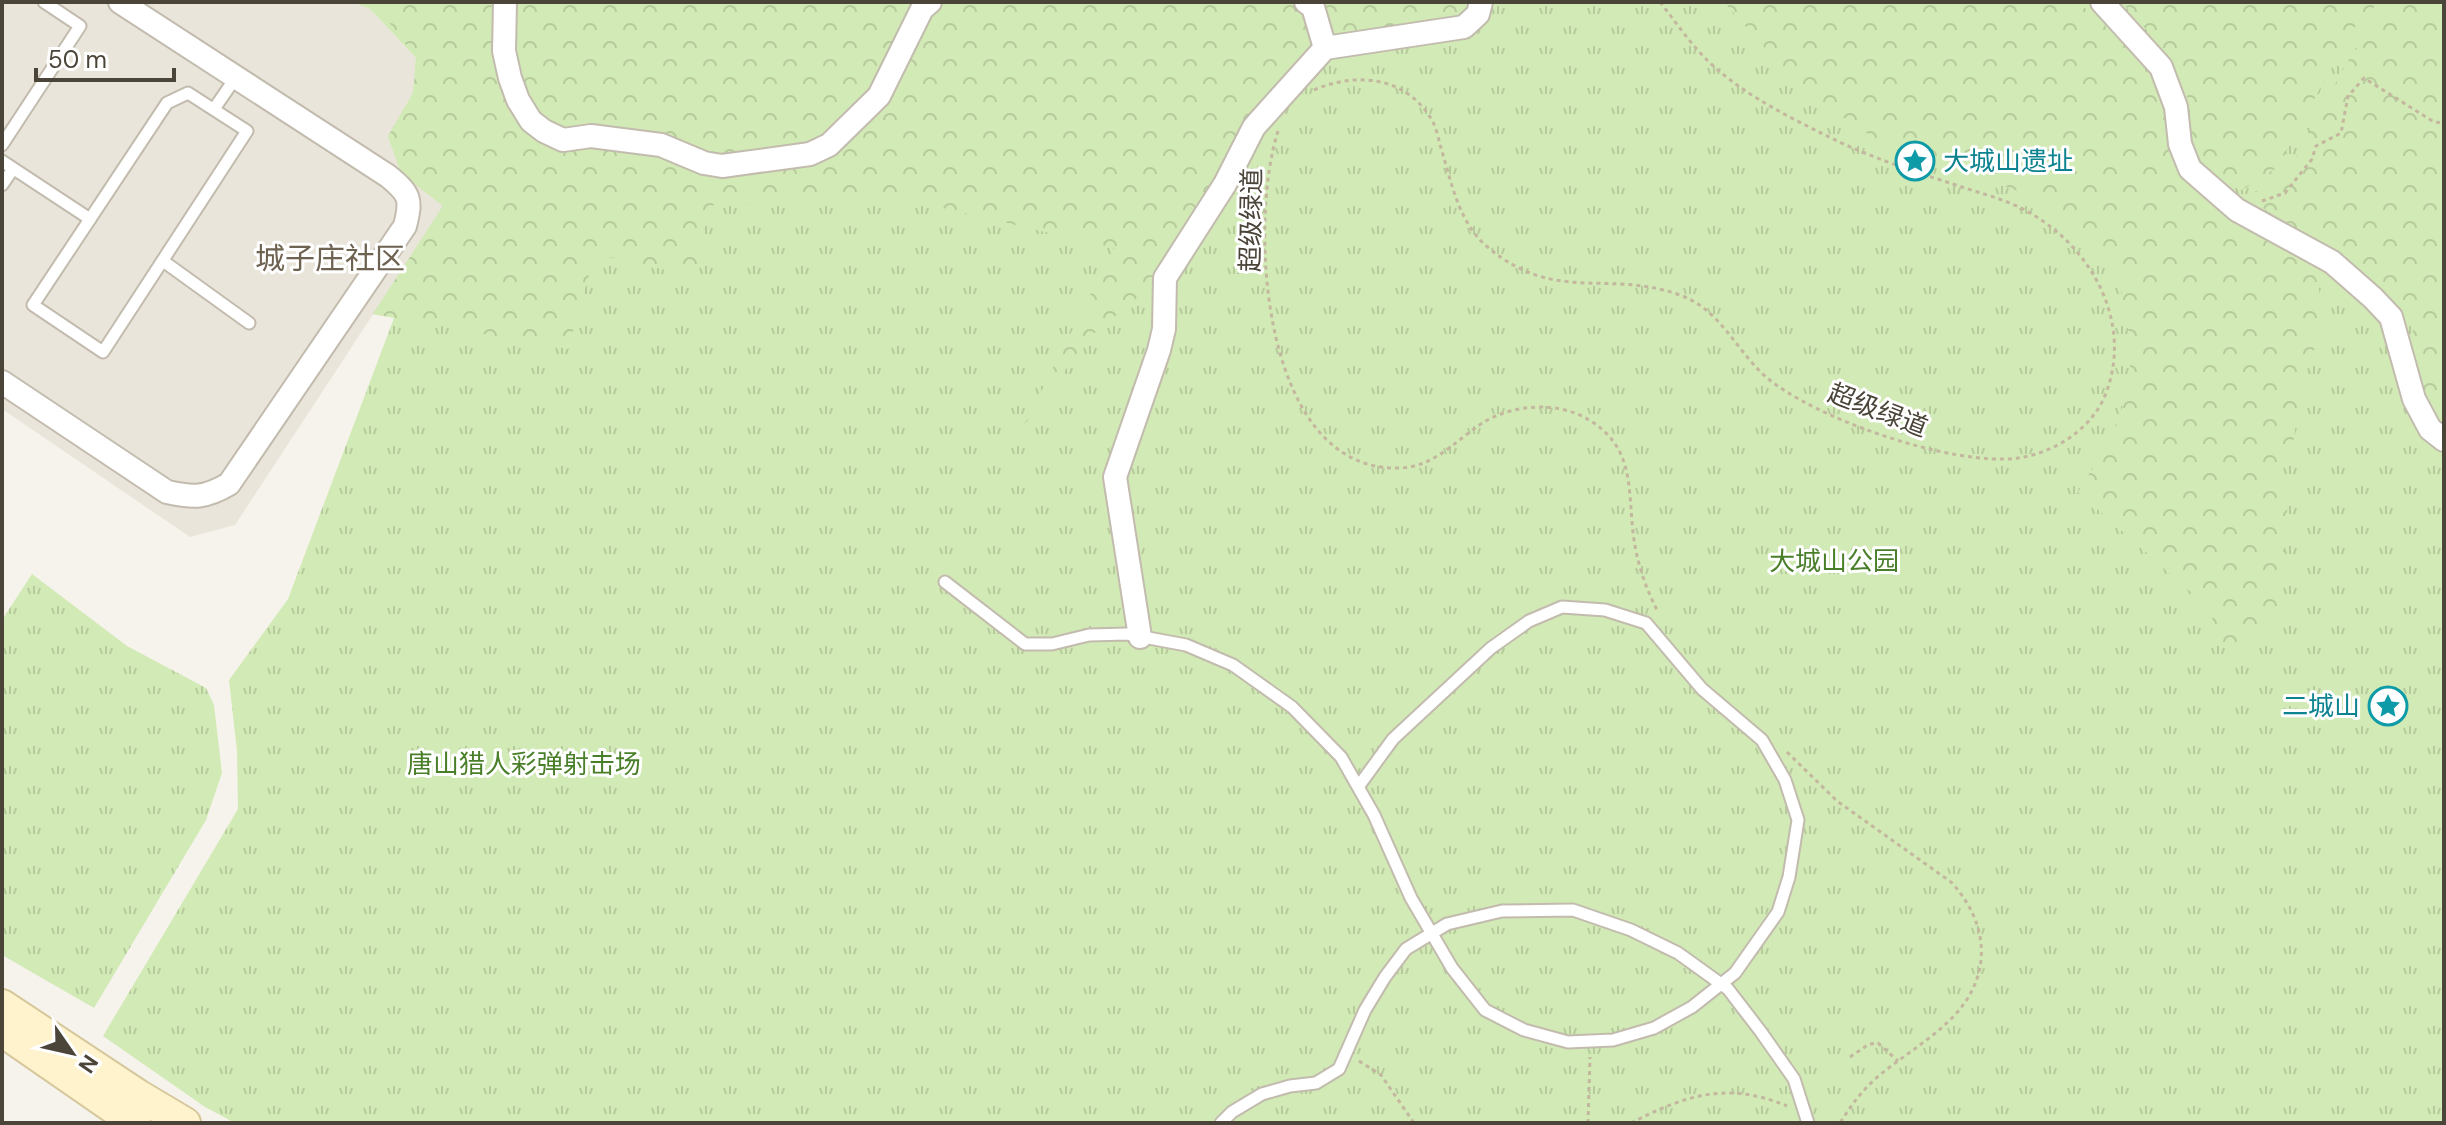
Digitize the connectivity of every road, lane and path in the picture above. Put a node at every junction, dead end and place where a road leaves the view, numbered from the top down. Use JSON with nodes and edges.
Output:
{"nodes":[{"id":1,"x":44,"y":2,"type":"edge"},
{"id":2,"x":120,"y":2,"type":"edge"},
{"id":3,"x":505,"y":2,"type":"edge"},
{"id":4,"x":930,"y":2,"type":"edge"},
{"id":5,"x":1306,"y":2,"type":"edge"},
{"id":6,"x":1481,"y":2,"type":"edge"},
{"id":7,"x":1660,"y":2,"type":"edge"},
{"id":8,"x":2102,"y":2,"type":"edge"},
{"id":9,"x":1325,"y":48,"type":"junction"},
{"id":10,"x":236,"y":77,"type":"junction"},
{"id":11,"x":1312,"y":92,"type":"dead end"},
{"id":12,"x":214,"y":109,"type":"junction"},
{"id":13,"x":1283,"y":123,"type":"dead end"},
{"id":14,"x":2444,"y":123,"type":"edge"},
{"id":15,"x":2,"y":145,"type":"edge"},
{"id":16,"x":2,"y":161,"type":"edge"},
{"id":17,"x":13,"y":169,"type":"junction"},
{"id":18,"x":2,"y":185,"type":"edge"},
{"id":19,"x":2237,"y":210,"type":"junction"},
{"id":20,"x":90,"y":219,"type":"junction"},
{"id":21,"x":163,"y":261,"type":"junction"},
{"id":22,"x":249,"y":323,"type":"dead end"},
{"id":23,"x":2,"y":382,"type":"edge"},
{"id":24,"x":2444,"y":440,"type":"edge"},
{"id":25,"x":945,"y":582,"type":"dead end"},
{"id":26,"x":1664,"y":622,"type":"dead end"},
{"id":27,"x":1140,"y":637,"type":"junction"},
{"id":28,"x":1781,"y":747,"type":"dead end"},
{"id":29,"x":1358,"y":787,"type":"junction"},
{"id":30,"x":2,"y":1005,"type":"edge"},
{"id":31,"x":2,"y":1031,"type":"edge"},
{"id":32,"x":1590,"y":1041,"type":"junction"},
{"id":33,"x":1347,"y":1052,"type":"junction"},
{"id":34,"x":1850,"y":1057,"type":"dead end"},
{"id":35,"x":1898,"y":1061,"type":"junction"},
{"id":36,"x":1807,"y":1118,"type":"edge"},
{"id":37,"x":135,"y":1123,"type":"edge"},
{"id":38,"x":185,"y":1123,"type":"edge"},
{"id":39,"x":1221,"y":1123,"type":"edge"},
{"id":40,"x":1414,"y":1123,"type":"edge"},
{"id":41,"x":1588,"y":1123,"type":"edge"},
{"id":42,"x":1631,"y":1123,"type":"edge"},
{"id":43,"x":1840,"y":1123,"type":"edge"}],
"edges":[{"from":1,"to":15,"type":"lane"},
{"from":2,"to":10,"type":"street"},
{"from":3,"to":4,"type":"street"},
{"from":5,"to":9,"type":"street"},
{"from":6,"to":9,"type":"street"},
{"from":7,"to":11,"type":"path","name":"超级绿道"},
{"from":8,"to":19,"type":"street"},
{"from":9,"to":27,"type":"street"},
{"from":10,"to":12,"type":"lane"},
{"from":10,"to":23,"type":"street"},
{"from":12,"to":20,"type":"lane"},
{"from":12,"to":21,"type":"lane"},
{"from":13,"to":26,"type":"path","name":"超级绿道"},
{"from":14,"to":19,"type":"path"},
{"from":16,"to":17,"type":"lane"},
{"from":17,"to":18,"type":"lane"},
{"from":17,"to":20,"type":"lane"},
{"from":19,"to":24,"type":"street"},
{"from":20,"to":21,"type":"lane"},
{"from":21,"to":22,"type":"lane"},
{"from":25,"to":27,"type":"lane"},
{"from":27,"to":29,"type":"lane"},
{"from":28,"to":35,"type":"path"},
{"from":29,"to":32,"type":"lane"},
{"from":29,"to":32,"type":"lane"},
{"from":30,"to":38,"type":"street"},
{"from":31,"to":37,"type":"street"},
{"from":32,"to":41,"type":"path"},
{"from":33,"to":36,"type":"lane"},
{"from":33,"to":39,"type":"lane"},
{"from":33,"to":40,"type":"path"},
{"from":34,"to":35,"type":"path"},
{"from":35,"to":43,"type":"path"},
{"from":36,"to":42,"type":"path"}]}
